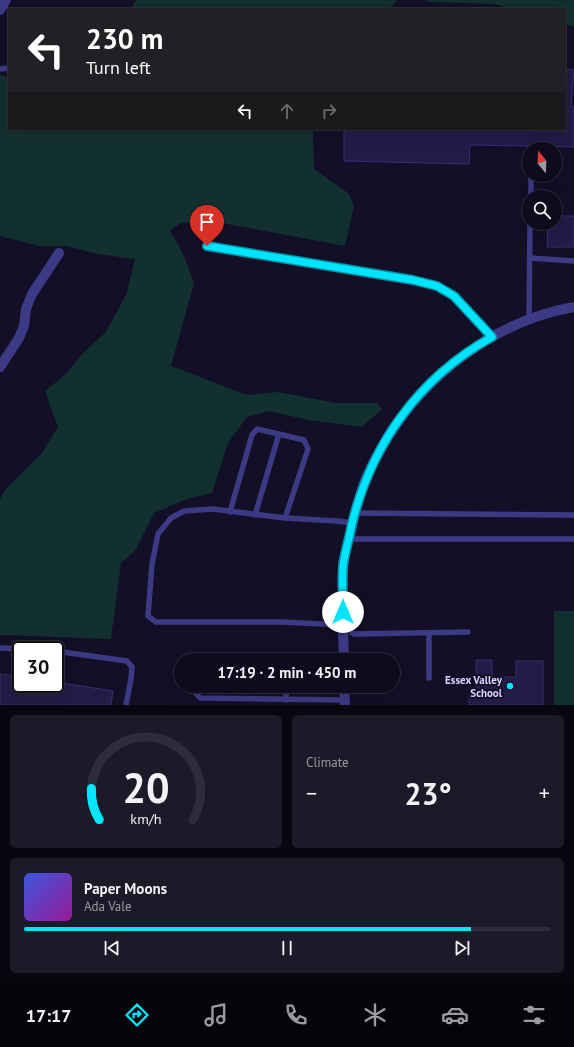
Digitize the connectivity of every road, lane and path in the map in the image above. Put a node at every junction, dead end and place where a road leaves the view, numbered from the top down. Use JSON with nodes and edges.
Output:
{"nodes":[{"id":1,"x":6,"y":0,"type":"edge"},
{"id":2,"x":0,"y":10,"type":"edge"},
{"id":3,"x":530,"y":230,"type":"edge"},
{"id":4,"x":207,"y":246,"type":"dead end"},
{"id":5,"x":59,"y":253,"type":"dead end"},
{"id":6,"x":530,"y":258,"type":"junction"},
{"id":7,"x":574,"y":261,"type":"edge"},
{"id":8,"x":574,"y":307,"type":"edge"},
{"id":9,"x":529,"y":320,"type":"junction"},
{"id":10,"x":492,"y":337,"type":"junction"},
{"id":11,"x":0,"y":367,"type":"edge"},
{"id":12,"x":279,"y":434,"type":"junction"},
{"id":13,"x":230,"y":512,"type":"junction"},
{"id":14,"x":255,"y":514,"type":"junction"},
{"id":15,"x":574,"y":515,"type":"edge"},
{"id":16,"x":285,"y":518,"type":"junction"},
{"id":17,"x":354,"y":518,"type":"junction"},
{"id":18,"x":349,"y":539,"type":"junction"},
{"id":19,"x":574,"y":539,"type":"edge"},
{"id":20,"x":343,"y":625,"type":"junction"},
{"id":21,"x":468,"y":632,"type":"dead end"},
{"id":22,"x":429,"y":633,"type":"junction"},
{"id":23,"x":0,"y":648,"type":"edge"},
{"id":24,"x":12,"y":648,"type":"edge"},
{"id":25,"x":64,"y":652,"type":"edge"},
{"id":26,"x":344,"y":653,"type":"edge"},
{"id":27,"x":429,"y":678,"type":"dead end"},
{"id":28,"x":195,"y":693,"type":"edge"},
{"id":29,"x":286,"y":693,"type":"edge"},
{"id":30,"x":286,"y":700,"type":"junction"},
{"id":31,"x":345,"y":702,"type":"edge"},
{"id":32,"x":126,"y":705,"type":"edge"}],
"edges":[{"from":1,"to":2,"type":"street"},
{"from":3,"to":6,"type":"lane"},
{"from":4,"to":10,"type":"lane"},
{"from":5,"to":11,"type":"street"},
{"from":6,"to":7,"type":"lane"},
{"from":6,"to":9,"type":"lane"},
{"from":8,"to":9,"type":"street"},
{"from":9,"to":10,"type":"street"},
{"from":10,"to":17,"type":"street"},
{"from":12,"to":13,"type":"lane"},
{"from":12,"to":14,"type":"lane"},
{"from":12,"to":16,"type":"lane"},
{"from":13,"to":14,"type":"lane"},
{"from":13,"to":20,"type":"lane"},
{"from":14,"to":16,"type":"lane"},
{"from":15,"to":17,"type":"lane"},
{"from":16,"to":17,"type":"lane"},
{"from":17,"to":18,"type":"street"},
{"from":18,"to":19,"type":"lane"},
{"from":18,"to":20,"type":"street"},
{"from":20,"to":22,"type":"lane"},
{"from":20,"to":26,"type":"street"},
{"from":21,"to":22,"type":"lane"},
{"from":22,"to":27,"type":"lane"},
{"from":23,"to":24,"type":"lane"},
{"from":25,"to":32,"type":"lane"},
{"from":28,"to":30,"type":"lane"},
{"from":29,"to":30,"type":"lane"},
{"from":30,"to":31,"type":"lane"}]}
